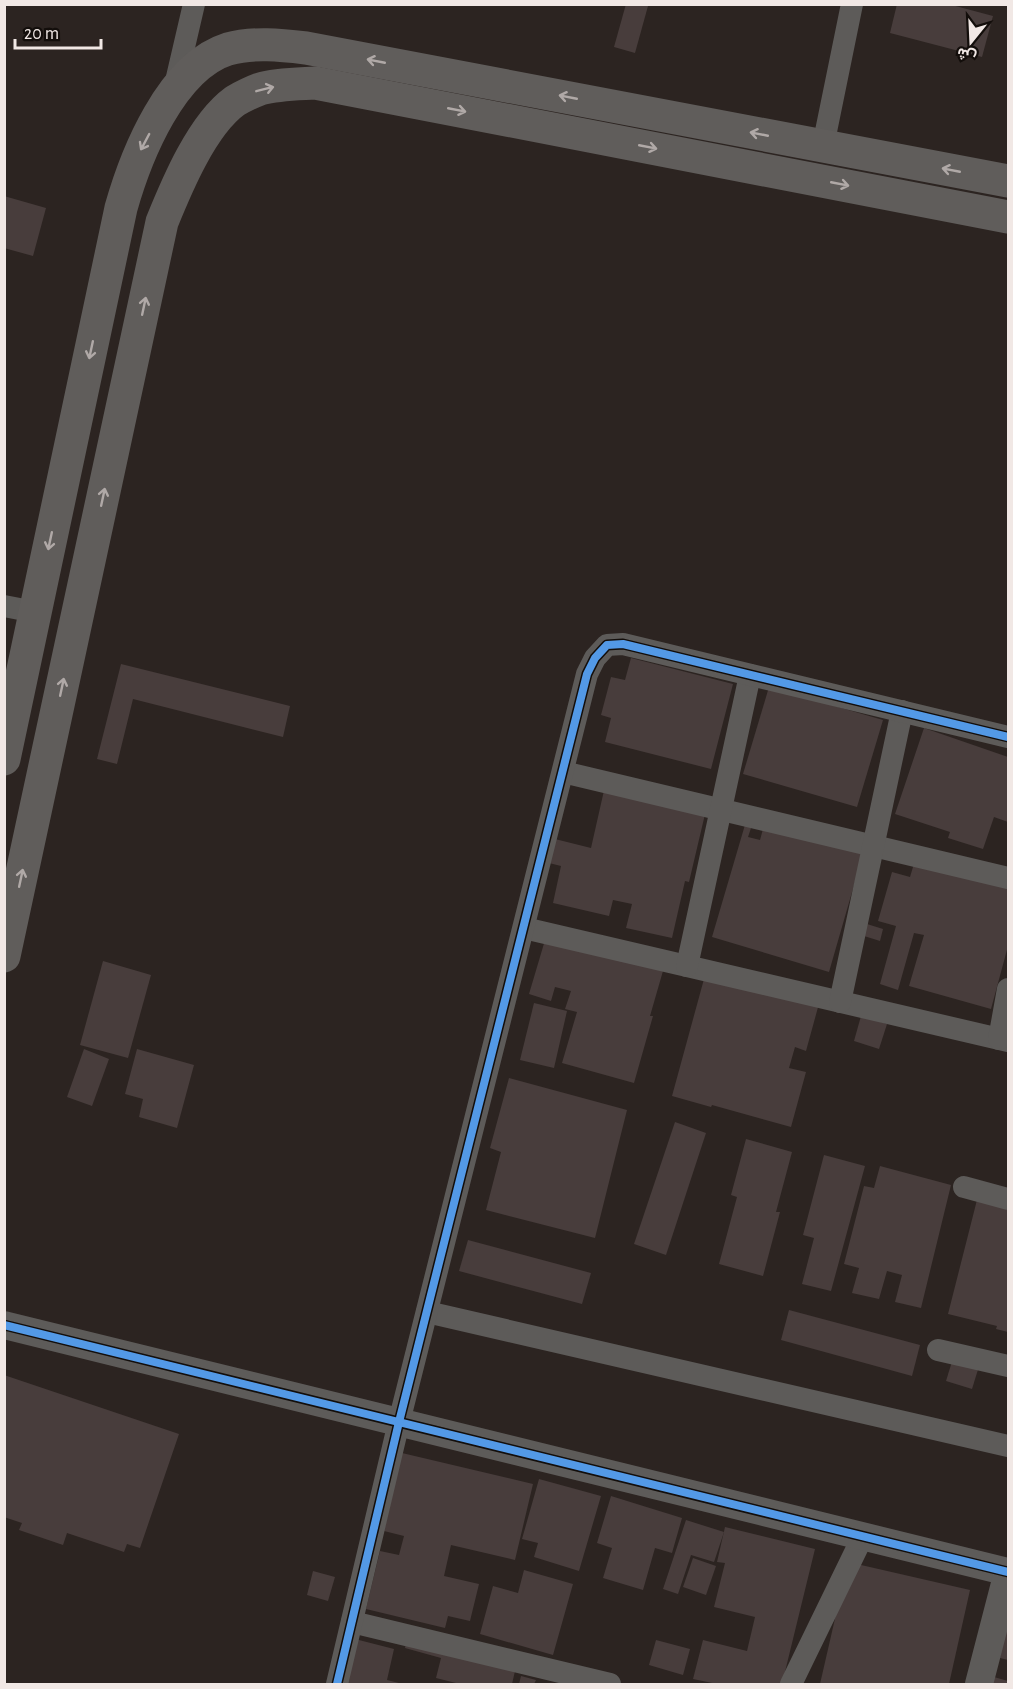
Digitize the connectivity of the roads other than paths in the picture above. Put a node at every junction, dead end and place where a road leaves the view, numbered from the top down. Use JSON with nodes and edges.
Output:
{"nodes":[{"id":1,"x":194,"y":4,"type":"edge"},
{"id":2,"x":852,"y":4,"type":"edge"},
{"id":3,"x":174,"y":91,"type":"junction"},
{"id":4,"x":217,"y":120,"type":"junction"},
{"id":5,"x":823,"y":146,"type":"junction"},
{"id":6,"x":1008,"y":181,"type":"edge"},
{"id":7,"x":1008,"y":217,"type":"edge"},
{"id":8,"x":20,"y":609,"type":"edge"},
{"id":9,"x":750,"y":675,"type":"junction"},
{"id":10,"x":902,"y":711,"type":"junction"},
{"id":11,"x":1008,"y":737,"type":"edge"},
{"id":12,"x":4,"y":759,"type":"edge"},
{"id":13,"x":563,"y":772,"type":"junction"},
{"id":14,"x":720,"y":809,"type":"junction"},
{"id":15,"x":874,"y":846,"type":"junction"},
{"id":16,"x":1008,"y":878,"type":"edge"},
{"id":17,"x":524,"y":928,"type":"junction"},
{"id":18,"x":4,"y":956,"type":"edge"},
{"id":19,"x":687,"y":966,"type":"junction"},
{"id":20,"x":1008,"y":989,"type":"edge"},
{"id":21,"x":840,"y":1002,"type":"junction"},
{"id":22,"x":1004,"y":1040,"type":"edge"},
{"id":23,"x":964,"y":1187,"type":"dead end"},
{"id":24,"x":1008,"y":1199,"type":"edge"},
{"id":25,"x":427,"y":1312,"type":"junction"},
{"id":26,"x":4,"y":1325,"type":"edge"},
{"id":27,"x":938,"y":1350,"type":"dead end"},
{"id":28,"x":1008,"y":1366,"type":"edge"},
{"id":29,"x":399,"y":1422,"type":"junction"},
{"id":30,"x":1008,"y":1446,"type":"edge"},
{"id":31,"x":863,"y":1536,"type":"junction"},
{"id":32,"x":1008,"y":1572,"type":"edge"},
{"id":33,"x":352,"y":1622,"type":"junction"},
{"id":34,"x":565,"y":1679,"type":"edge"},
{"id":35,"x":337,"y":1684,"type":"edge"},
{"id":36,"x":610,"y":1684,"type":"edge"},
{"id":37,"x":791,"y":1684,"type":"edge"},
{"id":38,"x":979,"y":1684,"type":"edge"}],
"edges":[{"from":1,"to":3,"type":"street"},
{"from":2,"to":5,"type":"street"},
{"from":3,"to":4,"type":"main road"},
{"from":5,"to":3,"type":"main road","one_way":true},
{"from":3,"to":8,"type":"main road","one_way":true},
{"from":4,"to":7,"type":"main road","one_way":true},
{"from":18,"to":4,"type":"main road","one_way":true},
{"from":6,"to":5,"type":"main road","one_way":true},
{"from":8,"to":12,"type":"main road"},
{"from":9,"to":10,"type":"street"},
{"from":9,"to":13,"type":"street"},
{"from":9,"to":14,"type":"street"},
{"from":10,"to":11,"type":"street"},
{"from":10,"to":15,"type":"street"},
{"from":13,"to":14,"type":"street"},
{"from":13,"to":17,"type":"street"},
{"from":14,"to":15,"type":"street"},
{"from":14,"to":19,"type":"street"},
{"from":15,"to":16,"type":"street"},
{"from":15,"to":21,"type":"street"},
{"from":17,"to":19,"type":"street"},
{"from":17,"to":25,"type":"street"},
{"from":19,"to":21,"type":"street"},
{"from":20,"to":22,"type":"street"},
{"from":21,"to":22,"type":"street"},
{"from":23,"to":24,"type":"street"},
{"from":25,"to":29,"type":"street"},
{"from":25,"to":30,"type":"street"},
{"from":26,"to":29,"type":"street"},
{"from":27,"to":28,"type":"street"},
{"from":29,"to":31,"type":"street"},
{"from":29,"to":33,"type":"street"},
{"from":31,"to":32,"type":"street"},
{"from":31,"to":37,"type":"street"},
{"from":32,"to":38,"type":"street"},
{"from":33,"to":34,"type":"street"},
{"from":33,"to":35,"type":"street"},
{"from":34,"to":36,"type":"street"}]}
